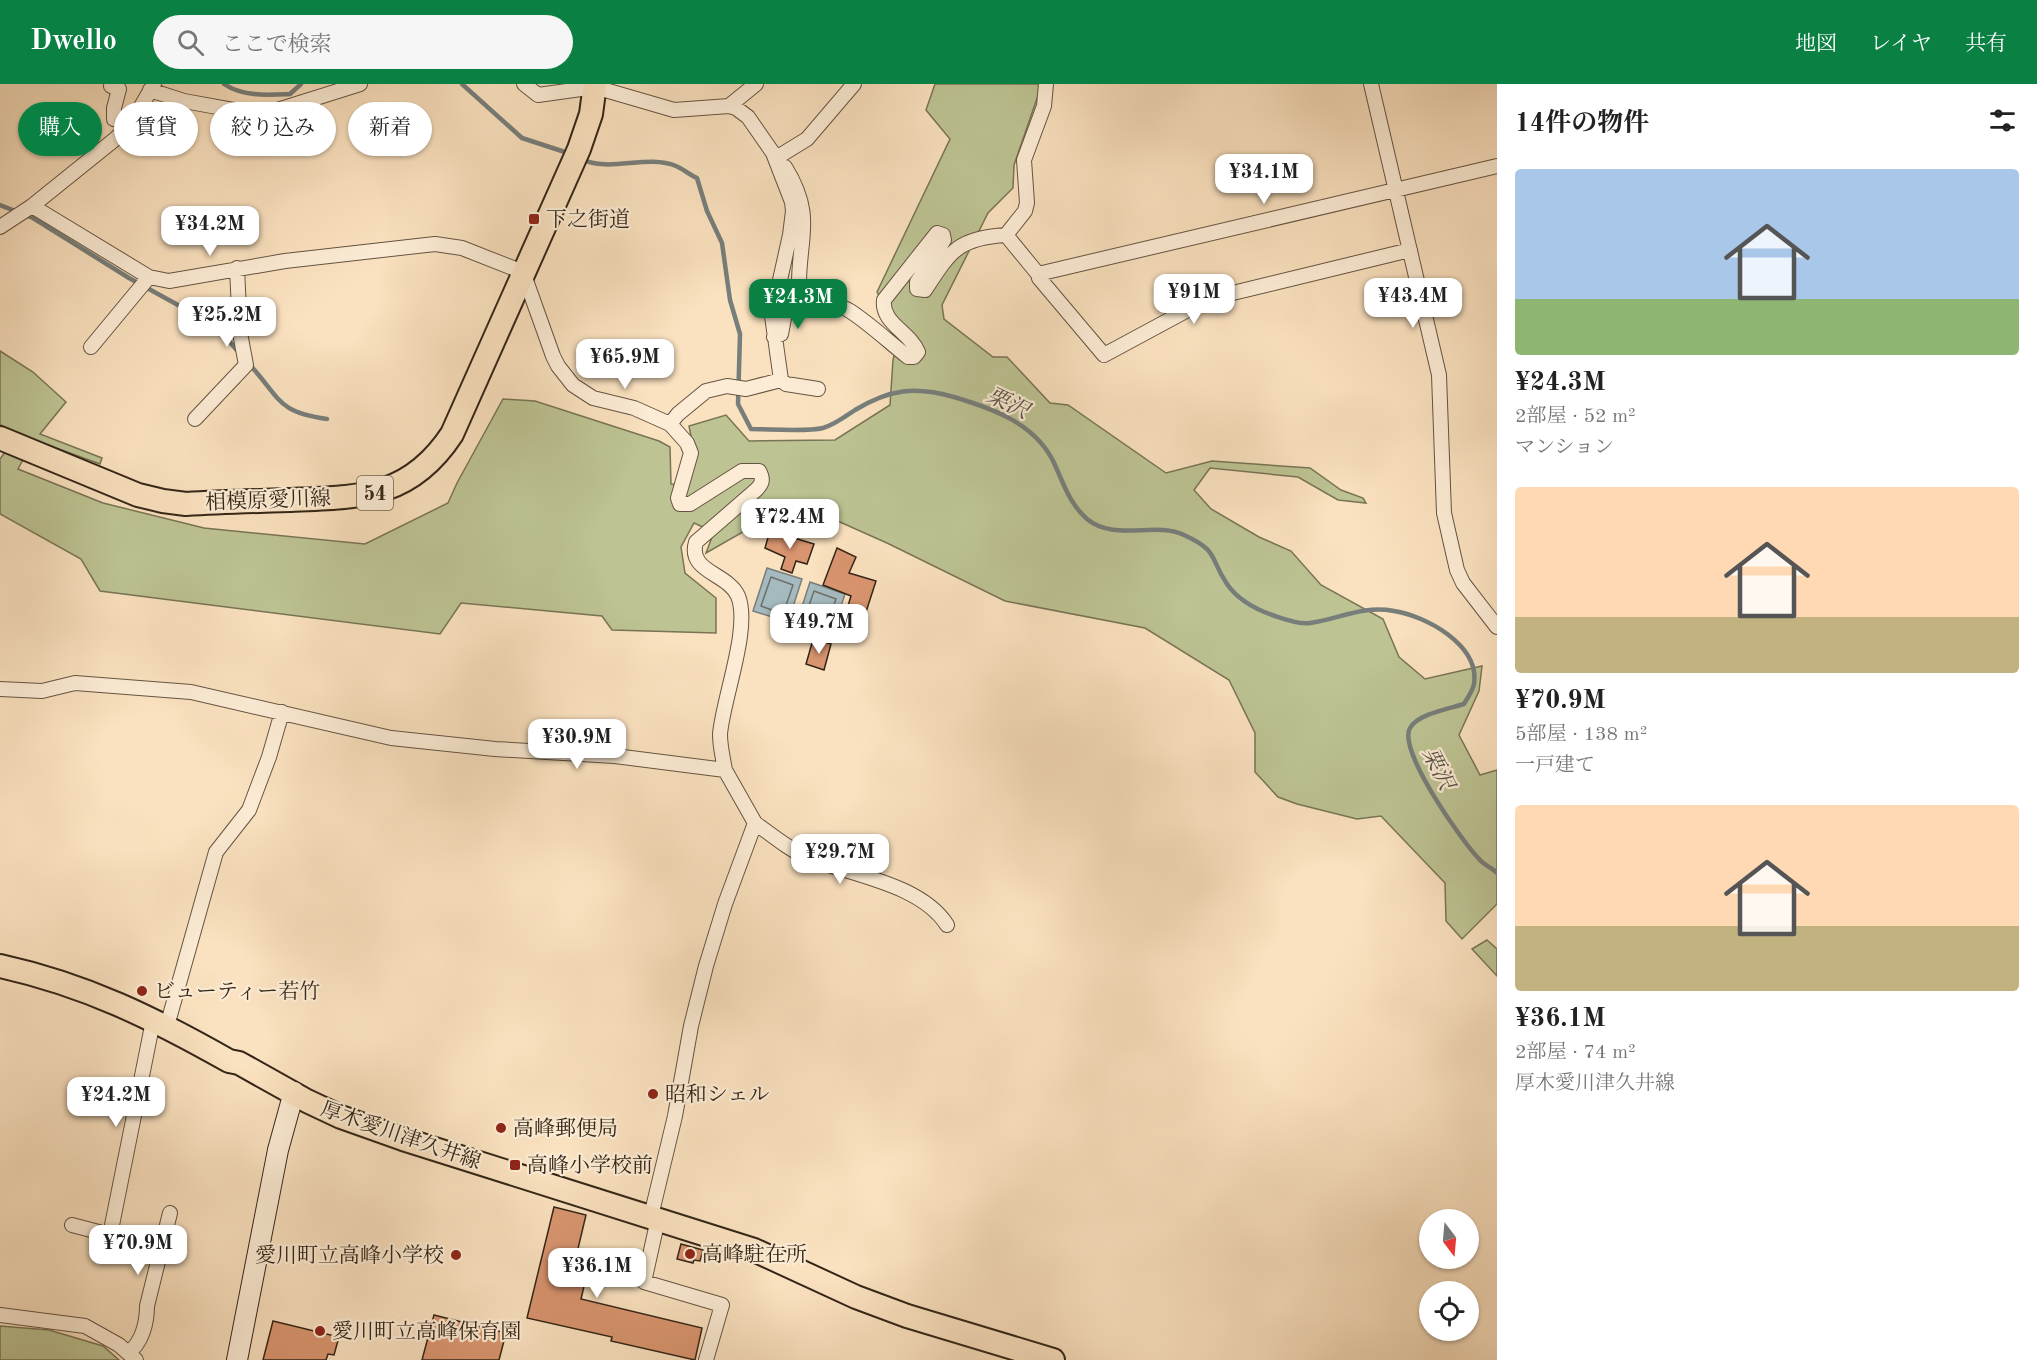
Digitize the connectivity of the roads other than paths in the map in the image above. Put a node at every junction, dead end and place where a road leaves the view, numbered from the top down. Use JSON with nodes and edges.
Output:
{"nodes":[{"id":1,"x":360,"y":84,"type":"edge"},
{"id":2,"x":524,"y":84,"type":"edge"},
{"id":3,"x":756,"y":84,"type":"edge"},
{"id":4,"x":854,"y":84,"type":"edge"},
{"id":5,"x":1046,"y":84,"type":"edge"},
{"id":6,"x":1371,"y":84,"type":"edge"},
{"id":7,"x":595,"y":85,"type":"edge"},
{"id":8,"x":111,"y":86,"type":"edge"},
{"id":9,"x":152,"y":87,"type":"edge"},
{"id":10,"x":116,"y":102,"type":"edge"},
{"id":11,"x":143,"y":102,"type":"edge"},
{"id":12,"x":729,"y":106,"type":"junction"},
{"id":13,"x":114,"y":140,"type":"edge"},
{"id":14,"x":778,"y":162,"type":"junction"},
{"id":15,"x":1497,"y":166,"type":"edge"},
{"id":16,"x":1396,"y":190,"type":"junction"},
{"id":17,"x":32,"y":206,"type":"junction"},
{"id":18,"x":0,"y":227,"type":"edge"},
{"id":19,"x":1006,"y":235,"type":"junction"},
{"id":20,"x":1410,"y":250,"type":"junction"},
{"id":21,"x":237,"y":268,"type":"junction"},
{"id":22,"x":523,"y":272,"type":"junction"},
{"id":23,"x":1038,"y":274,"type":"junction"},
{"id":24,"x":149,"y":277,"type":"junction"},
{"id":25,"x":799,"y":288,"type":"junction"},
{"id":26,"x":774,"y":337,"type":"junction"},
{"id":27,"x":91,"y":347,"type":"dead end"},
{"id":28,"x":781,"y":380,"type":"junction"},
{"id":29,"x":818,"y":389,"type":"dead end"},
{"id":30,"x":195,"y":419,"type":"dead end"},
{"id":31,"x":670,"y":424,"type":"junction"},
{"id":32,"x":0,"y":438,"type":"edge"},
{"id":33,"x":1497,"y":627,"type":"edge"},
{"id":34,"x":0,"y":688,"type":"edge"},
{"id":35,"x":282,"y":712,"type":"junction"},
{"id":36,"x":725,"y":771,"type":"junction"},
{"id":37,"x":755,"y":823,"type":"junction"},
{"id":38,"x":947,"y":925,"type":"dead end"},
{"id":39,"x":0,"y":966,"type":"edge"},
{"id":40,"x":160,"y":1024,"type":"junction"},
{"id":41,"x":294,"y":1092,"type":"junction"},
{"id":42,"x":170,"y":1213,"type":"dead end"},
{"id":43,"x":655,"y":1217,"type":"junction"},
{"id":44,"x":72,"y":1225,"type":"dead end"},
{"id":45,"x":0,"y":1315,"type":"edge"},
{"id":46,"x":132,"y":1357,"type":"edge"},
{"id":47,"x":237,"y":1360,"type":"edge"},
{"id":48,"x":706,"y":1360,"type":"edge"},
{"id":49,"x":1053,"y":1360,"type":"edge"}],
"edges":[{"from":1,"to":9,"type":"street"},
{"from":2,"to":7,"type":"street"},
{"from":3,"to":12,"type":"street"},
{"from":4,"to":14,"type":"street"},
{"from":5,"to":19,"type":"street"},
{"from":6,"to":16,"type":"street"},
{"from":7,"to":12,"type":"street"},
{"from":7,"to":22,"type":"main road","name":"相模原愛川線","number":"54"},
{"from":8,"to":10,"type":"street"},
{"from":9,"to":11,"type":"street"},
{"from":12,"to":14,"type":"street"},
{"from":13,"to":17,"type":"street"},
{"from":14,"to":25,"type":"street"},
{"from":14,"to":26,"type":"street"},
{"from":15,"to":16,"type":"street"},
{"from":16,"to":20,"type":"street"},
{"from":16,"to":23,"type":"street"},
{"from":17,"to":18,"type":"street"},
{"from":17,"to":24,"type":"street"},
{"from":19,"to":23,"type":"street"},
{"from":19,"to":25,"type":"street"},
{"from":20,"to":23,"type":"street"},
{"from":20,"to":33,"type":"street"},
{"from":21,"to":22,"type":"street"},
{"from":21,"to":24,"type":"street"},
{"from":21,"to":30,"type":"street"},
{"from":22,"to":31,"type":"street"},
{"from":22,"to":32,"type":"main road","name":"相模原愛川線","number":"54"},
{"from":24,"to":27,"type":"street"},
{"from":25,"to":26,"type":"street"},
{"from":26,"to":28,"type":"street"},
{"from":28,"to":29,"type":"street"},
{"from":28,"to":31,"type":"street"},
{"from":31,"to":36,"type":"street"},
{"from":34,"to":35,"type":"street"},
{"from":35,"to":36,"type":"street"},
{"from":35,"to":40,"type":"street"},
{"from":36,"to":37,"type":"street"},
{"from":37,"to":38,"type":"street"},
{"from":37,"to":43,"type":"street"},
{"from":39,"to":40,"type":"main road","name":"厚木愛川津久井線"},
{"from":40,"to":41,"type":"main road","name":"厚木愛川津久井線"},
{"from":40,"to":44,"type":"street"},
{"from":41,"to":43,"type":"main road","name":"厚木愛川津久井線"},
{"from":41,"to":47,"type":"street"},
{"from":42,"to":46,"type":"street"},
{"from":43,"to":48,"type":"street"},
{"from":43,"to":49,"type":"main road","name":"厚木愛川津久井線"},
{"from":45,"to":46,"type":"street"}]}
